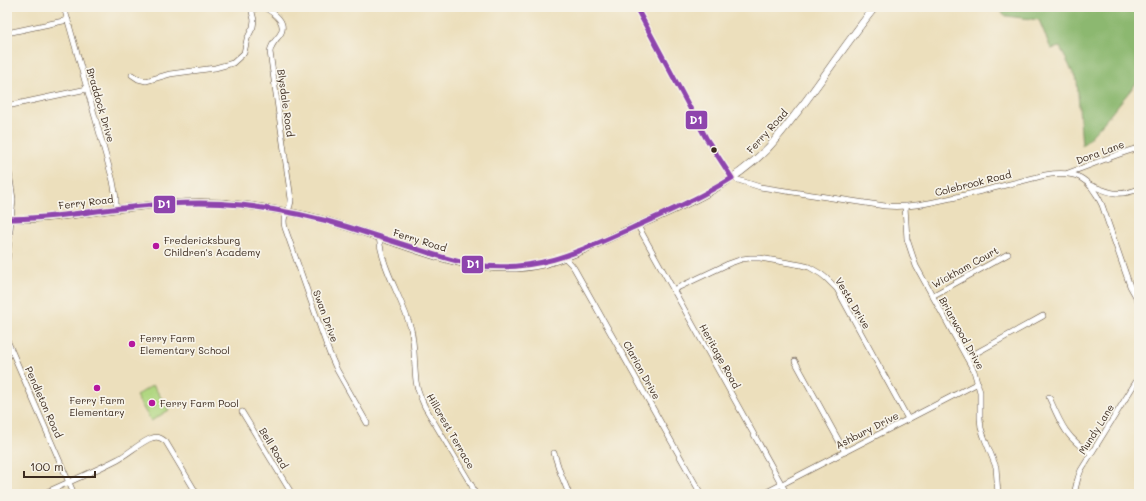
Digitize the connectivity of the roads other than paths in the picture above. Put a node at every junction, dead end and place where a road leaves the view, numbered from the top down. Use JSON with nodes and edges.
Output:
{"nodes":[{"id":1,"x":64,"y":7,"type":"edge"},
{"id":2,"x":258,"y":7,"type":"edge"},
{"id":3,"x":264,"y":7,"type":"edge"},
{"id":4,"x":636,"y":7,"type":"edge"},
{"id":5,"x":875,"y":7,"type":"edge"},
{"id":6,"x":68,"y":20,"type":"junction"},
{"id":7,"x":7,"y":32,"type":"edge"},
{"id":8,"x":132,"y":76,"type":"dead end"},
{"id":9,"x":87,"y":89,"type":"junction"},
{"id":10,"x":7,"y":106,"type":"edge"},
{"id":11,"x":1139,"y":148,"type":"edge"},
{"id":12,"x":7,"y":159,"type":"edge"},
{"id":13,"x":1067,"y":173,"type":"junction"},
{"id":14,"x":732,"y":178,"type":"junction"},
{"id":15,"x":1089,"y":184,"type":"junction"},
{"id":16,"x":1139,"y":189,"type":"edge"},
{"id":17,"x":905,"y":207,"type":"junction"},
{"id":18,"x":116,"y":208,"type":"junction"},
{"id":19,"x":287,"y":212,"type":"junction"},
{"id":20,"x":9,"y":219,"type":"edge"},
{"id":21,"x":638,"y":226,"type":"junction"},
{"id":22,"x":379,"y":237,"type":"junction"},
{"id":23,"x":1008,"y":254,"type":"dead end"},
{"id":24,"x":564,"y":257,"type":"junction"},
{"id":25,"x":7,"y":261,"type":"edge"},
{"id":26,"x":673,"y":290,"type":"junction"},
{"id":27,"x":932,"y":296,"type":"junction"},
{"id":28,"x":1139,"y":302,"type":"edge"},
{"id":29,"x":1043,"y":316,"type":"dead end"},
{"id":30,"x":7,"y":340,"type":"edge"},
{"id":31,"x":967,"y":358,"type":"junction"},
{"id":32,"x":795,"y":361,"type":"dead end"},
{"id":33,"x":1139,"y":376,"type":"edge"},
{"id":34,"x":978,"y":383,"type":"junction"},
{"id":35,"x":1049,"y":397,"type":"dead end"},
{"id":36,"x":242,"y":412,"type":"dead end"},
{"id":37,"x":908,"y":419,"type":"junction"},
{"id":38,"x":367,"y":423,"type":"dead end"},
{"id":39,"x":845,"y":452,"type":"junction"},
{"id":40,"x":554,"y":453,"type":"dead end"},
{"id":41,"x":1091,"y":453,"type":"junction"},
{"id":42,"x":69,"y":482,"type":"junction"},
{"id":43,"x":782,"y":485,"type":"junction"},
{"id":44,"x":42,"y":494,"type":"edge"},
{"id":45,"x":74,"y":494,"type":"edge"},
{"id":46,"x":197,"y":494,"type":"edge"},
{"id":47,"x":292,"y":494,"type":"edge"},
{"id":48,"x":475,"y":494,"type":"edge"},
{"id":49,"x":569,"y":494,"type":"edge"},
{"id":50,"x":701,"y":494,"type":"edge"},
{"id":51,"x":764,"y":494,"type":"edge"},
{"id":52,"x":787,"y":494,"type":"edge"},
{"id":53,"x":998,"y":494,"type":"edge"},
{"id":54,"x":1074,"y":494,"type":"edge"}],
"edges":[{"from":1,"to":6,"type":"street","name":"Braddock Drive"},
{"from":2,"to":8,"type":"street"},
{"from":3,"to":19,"type":"street","name":"Blysdale Road"},
{"from":4,"to":14,"type":"street"},
{"from":5,"to":14,"type":"main road","name":"Ferry Road"},
{"from":6,"to":7,"type":"street"},
{"from":6,"to":9,"type":"street","name":"Braddock Drive"},
{"from":9,"to":10,"type":"street"},
{"from":9,"to":18,"type":"street","name":"Braddock Drive"},
{"from":11,"to":13,"type":"street","name":"Dora Lane"},
{"from":12,"to":20,"type":"street"},
{"from":13,"to":15,"type":"street"},
{"from":13,"to":17,"type":"street","name":"Colebrook Road"},
{"from":14,"to":17,"type":"street","name":"Colebrook Road"},
{"from":14,"to":21,"type":"main road","name":"Ferry Road"},
{"from":15,"to":16,"type":"street"},
{"from":15,"to":28,"type":"street"},
{"from":17,"to":27,"type":"street","name":"Briarwood Drive"},
{"from":18,"to":19,"type":"main road","name":"Ferry Road"},
{"from":18,"to":20,"type":"main road","name":"Ferry Road"},
{"from":19,"to":22,"type":"main road","name":"Ferry Road"},
{"from":19,"to":38,"type":"street","name":"Swan Drive"},
{"from":20,"to":25,"type":"street"},
{"from":21,"to":24,"type":"main road","name":"Ferry Road"},
{"from":21,"to":26,"type":"street","name":"Heritage Road"},
{"from":22,"to":24,"type":"main road","name":"Ferry Road"},
{"from":22,"to":48,"type":"street","name":"Hillcrest Terrace"},
{"from":23,"to":27,"type":"street","name":"Wickham Court"},
{"from":24,"to":50,"type":"street","name":"Clarion Drive"},
{"from":26,"to":37,"type":"street","name":"Vesta Drive"},
{"from":26,"to":43,"type":"street","name":"Heritage Road"},
{"from":27,"to":31,"type":"street","name":"Briarwood Drive"},
{"from":29,"to":31,"type":"street"},
{"from":30,"to":42,"type":"street","name":"Pendleton Road"},
{"from":31,"to":34,"type":"street","name":"Briarwood Drive"},
{"from":32,"to":39,"type":"street"},
{"from":33,"to":41,"type":"street","name":"Mundy Lane"},
{"from":34,"to":37,"type":"street","name":"Ashbury Drive"},
{"from":34,"to":53,"type":"street","name":"Briarwood Drive"},
{"from":35,"to":41,"type":"street"},
{"from":36,"to":47,"type":"street","name":"Bell Road"},
{"from":37,"to":39,"type":"street","name":"Ashbury Drive"},
{"from":39,"to":43,"type":"street","name":"Ashbury Drive"},
{"from":40,"to":49,"type":"street"},
{"from":41,"to":54,"type":"street","name":"Mundy Lane"},
{"from":42,"to":44,"type":"street"},
{"from":42,"to":45,"type":"street","name":"Pendleton Road"},
{"from":42,"to":46,"type":"street"},
{"from":43,"to":51,"type":"street","name":"Ashbury Drive"},
{"from":43,"to":52,"type":"street","name":"Heritage Road"}]}
